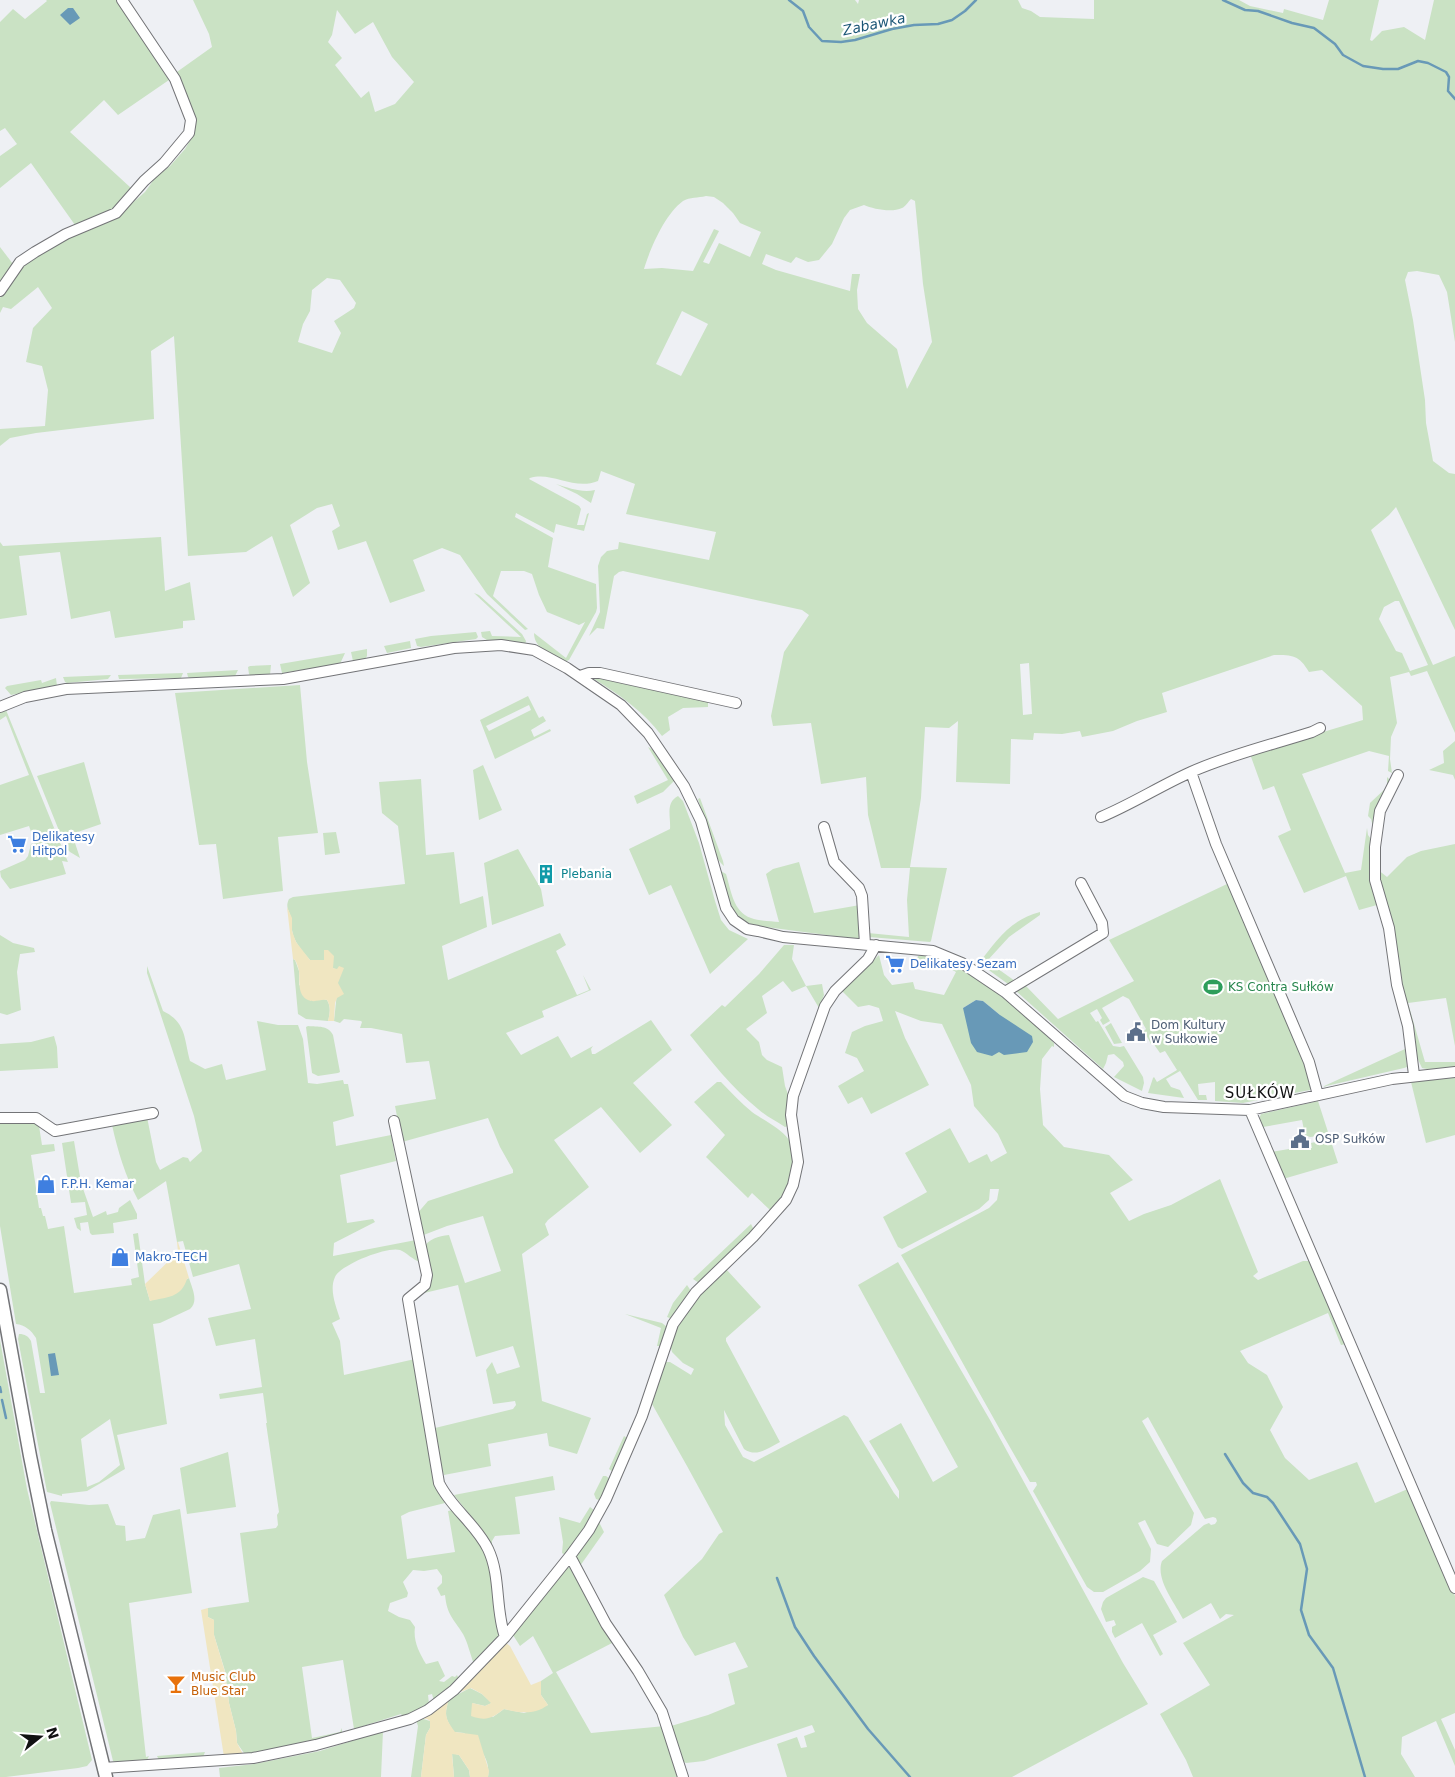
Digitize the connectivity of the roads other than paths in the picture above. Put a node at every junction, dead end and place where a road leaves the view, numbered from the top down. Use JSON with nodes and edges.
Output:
{"nodes":[{"id":1,"x":122,"y":0,"type":"edge"},
{"id":2,"x":0,"y":291,"type":"edge"},
{"id":3,"x":580,"y":676,"type":"junction"},
{"id":4,"x":736,"y":703,"type":"dead end"},
{"id":5,"x":0,"y":707,"type":"edge"},
{"id":6,"x":1320,"y":728,"type":"dead end"},
{"id":7,"x":1191,"y":772,"type":"junction"},
{"id":8,"x":1398,"y":775,"type":"dead end"},
{"id":9,"x":1101,"y":817,"type":"dead end"},
{"id":10,"x":824,"y":827,"type":"dead end"},
{"id":11,"x":1081,"y":883,"type":"dead end"},
{"id":12,"x":865,"y":944,"type":"junction"},
{"id":13,"x":876,"y":945,"type":"junction"},
{"id":14,"x":1005,"y":992,"type":"junction"},
{"id":15,"x":1455,"y":1072,"type":"edge"},
{"id":16,"x":1414,"y":1075,"type":"junction"},
{"id":17,"x":1318,"y":1095,"type":"junction"},
{"id":18,"x":1250,"y":1110,"type":"junction"},
{"id":19,"x":154,"y":1113,"type":"dead end"},
{"id":20,"x":0,"y":1118,"type":"edge"},
{"id":21,"x":394,"y":1121,"type":"dead end"},
{"id":22,"x":0,"y":1290,"type":"edge"},
{"id":23,"x":570,"y":1556,"type":"junction"},
{"id":24,"x":1455,"y":1588,"type":"edge"},
{"id":25,"x":505,"y":1637,"type":"junction"},
{"id":26,"x":105,"y":1772,"type":"edge"},
{"id":27,"x":683,"y":1777,"type":"edge"}],
"edges":[{"from":1,"to":2,"type":"street"},
{"from":3,"to":4,"type":"street"},
{"from":3,"to":5,"type":"street"},
{"from":3,"to":12,"type":"street"},
{"from":6,"to":7,"type":"street"},
{"from":7,"to":9,"type":"street"},
{"from":7,"to":17,"type":"street"},
{"from":8,"to":16,"type":"street"},
{"from":10,"to":12,"type":"street"},
{"from":11,"to":14,"type":"street"},
{"from":12,"to":13,"type":"street"},
{"from":13,"to":14,"type":"street"},
{"from":13,"to":23,"type":"street"},
{"from":14,"to":18,"type":"street"},
{"from":15,"to":16,"type":"street"},
{"from":16,"to":17,"type":"street"},
{"from":17,"to":18,"type":"street"},
{"from":18,"to":24,"type":"street"},
{"from":19,"to":20,"type":"street"},
{"from":21,"to":25,"type":"street"},
{"from":22,"to":26,"type":"main road"},
{"from":23,"to":25,"type":"street"},
{"from":23,"to":27,"type":"street"},
{"from":25,"to":26,"type":"street"}]}
